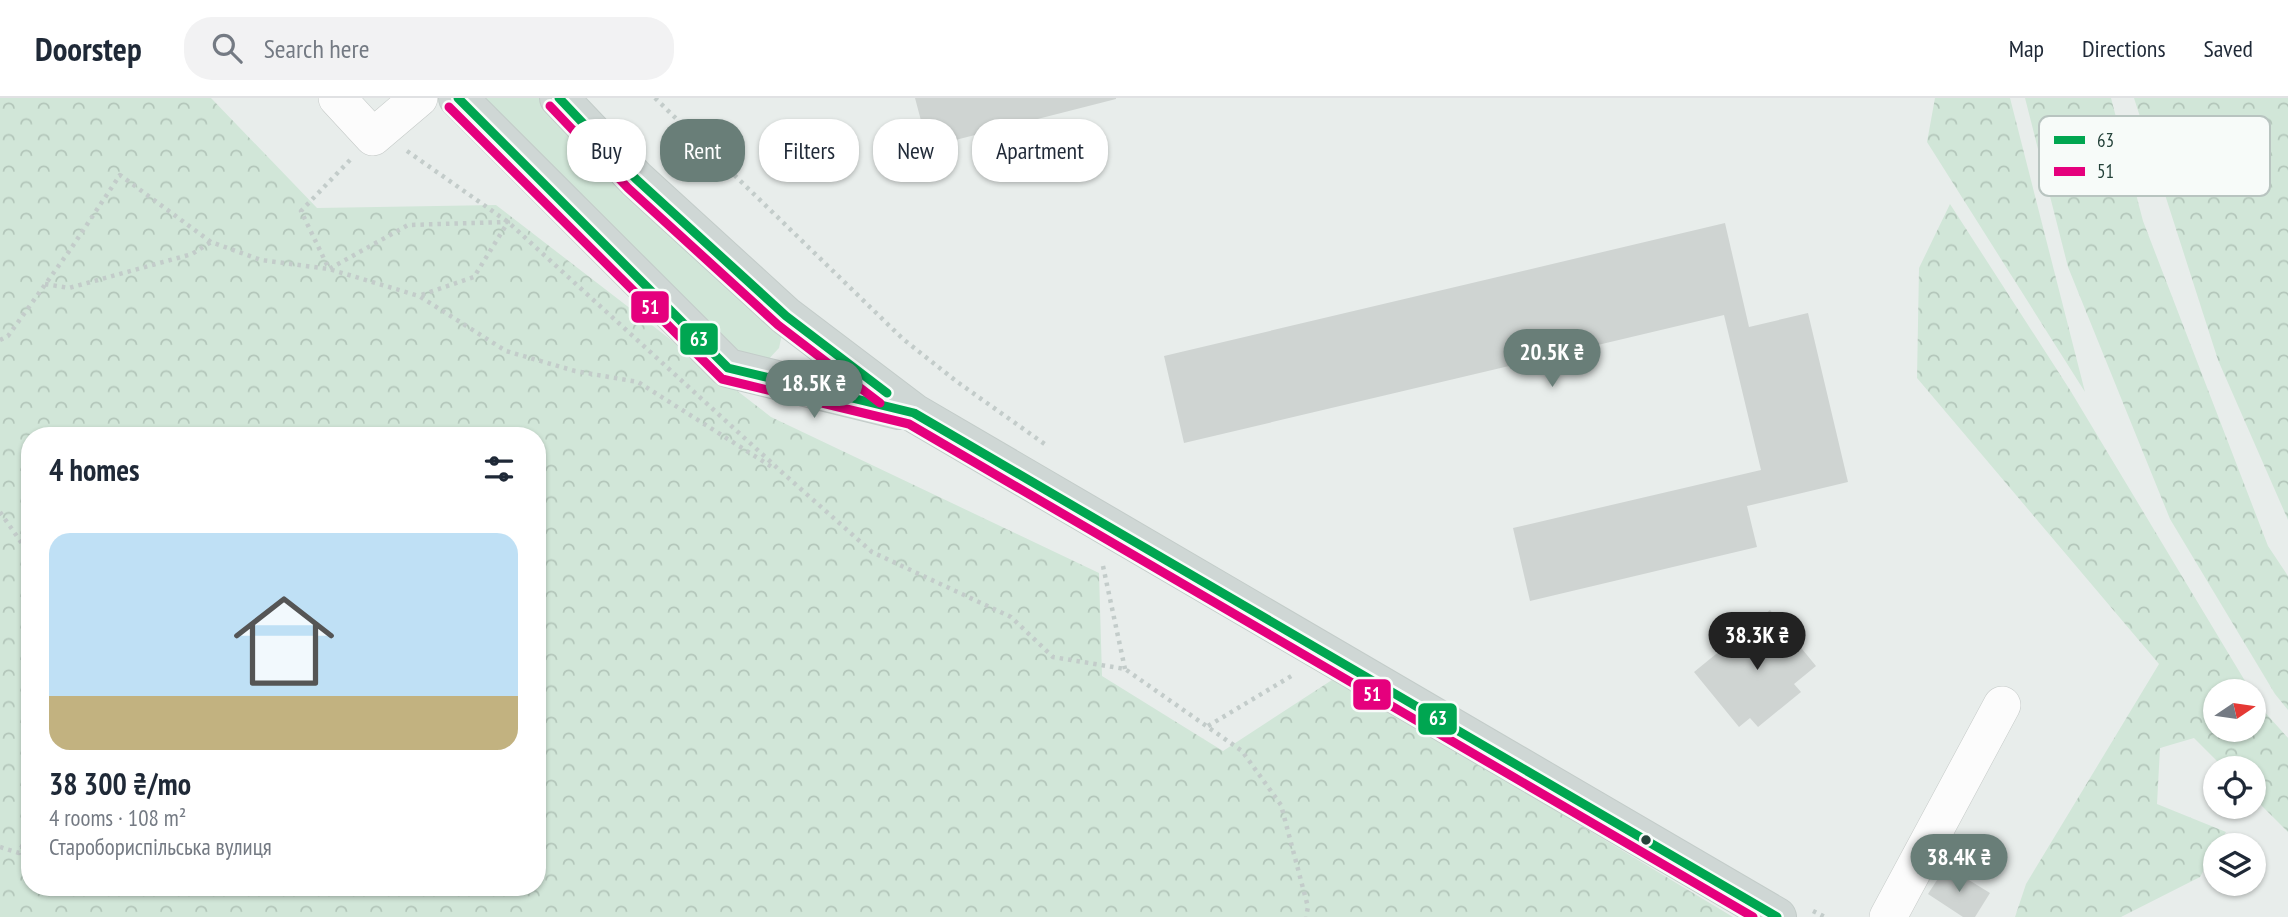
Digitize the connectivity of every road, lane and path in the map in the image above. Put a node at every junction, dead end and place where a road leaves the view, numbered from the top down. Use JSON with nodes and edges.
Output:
{"nodes":[{"id":1,"x":337,"y":98,"type":"edge"},
{"id":2,"x":419,"y":98,"type":"edge"},
{"id":3,"x":458,"y":98,"type":"edge"},
{"id":4,"x":559,"y":98,"type":"edge"},
{"id":5,"x":655,"y":98,"type":"edge"},
{"id":6,"x":376,"y":134,"type":"junction"},
{"id":7,"x":508,"y":222,"type":"junction"},
{"id":8,"x":211,"y":242,"type":"junction"},
{"id":9,"x":329,"y":268,"type":"junction"},
{"id":10,"x":45,"y":284,"type":"junction"},
{"id":11,"x":419,"y":296,"type":"junction"},
{"id":12,"x":786,"y":316,"type":"junction"},
{"id":13,"x":0,"y":340,"type":"edge"},
{"id":14,"x":728,"y":368,"type":"junction"},
{"id":15,"x":914,"y":413,"type":"junction"},
{"id":16,"x":1046,"y":445,"type":"dead end"},
{"id":17,"x":785,"y":475,"type":"junction"},
{"id":18,"x":0,"y":512,"type":"edge"},
{"id":19,"x":1092,"y":517,"type":"junction"},
{"id":20,"x":21,"y":542,"type":"edge"},
{"id":21,"x":1327,"y":655,"type":"junction"},
{"id":22,"x":1125,"y":669,"type":"junction"},
{"id":23,"x":2002,"y":705,"type":"dead end"},
{"id":24,"x":1207,"y":726,"type":"junction"},
{"id":25,"x":0,"y":848,"type":"edge"},
{"id":26,"x":21,"y":848,"type":"edge"},
{"id":27,"x":1790,"y":911,"type":"edge"},
{"id":28,"x":1306,"y":917,"type":"edge"},
{"id":29,"x":1825,"y":917,"type":"edge"},
{"id":30,"x":1888,"y":917,"type":"edge"}],
"edges":[{"from":1,"to":6,"type":"lane"},
{"from":2,"to":6,"type":"lane"},
{"from":3,"to":14,"type":"main road"},
{"from":4,"to":12,"type":"main road"},
{"from":5,"to":16,"type":"path"},
{"from":6,"to":7,"type":"path"},
{"from":6,"to":9,"type":"path"},
{"from":7,"to":9,"type":"path"},
{"from":7,"to":11,"type":"path"},
{"from":7,"to":17,"type":"path"},
{"from":8,"to":9,"type":"path"},
{"from":8,"to":10,"type":"path"},
{"from":8,"to":10,"type":"path"},
{"from":9,"to":11,"type":"path"},
{"from":10,"to":13,"type":"path"},
{"from":11,"to":17,"type":"path"},
{"from":12,"to":14,"type":"main road"},
{"from":12,"to":15,"type":"main road"},
{"from":14,"to":15,"type":"main road"},
{"from":15,"to":19,"type":"main road"},
{"from":17,"to":22,"type":"path"},
{"from":18,"to":20,"type":"path"},
{"from":19,"to":21,"type":"main road"},
{"from":19,"to":22,"type":"path"},
{"from":21,"to":24,"type":"path"},
{"from":21,"to":27,"type":"main road"},
{"from":22,"to":24,"type":"path"},
{"from":23,"to":30,"type":"lane"},
{"from":24,"to":28,"type":"path"},
{"from":25,"to":26,"type":"path"},
{"from":27,"to":29,"type":"path"}]}
